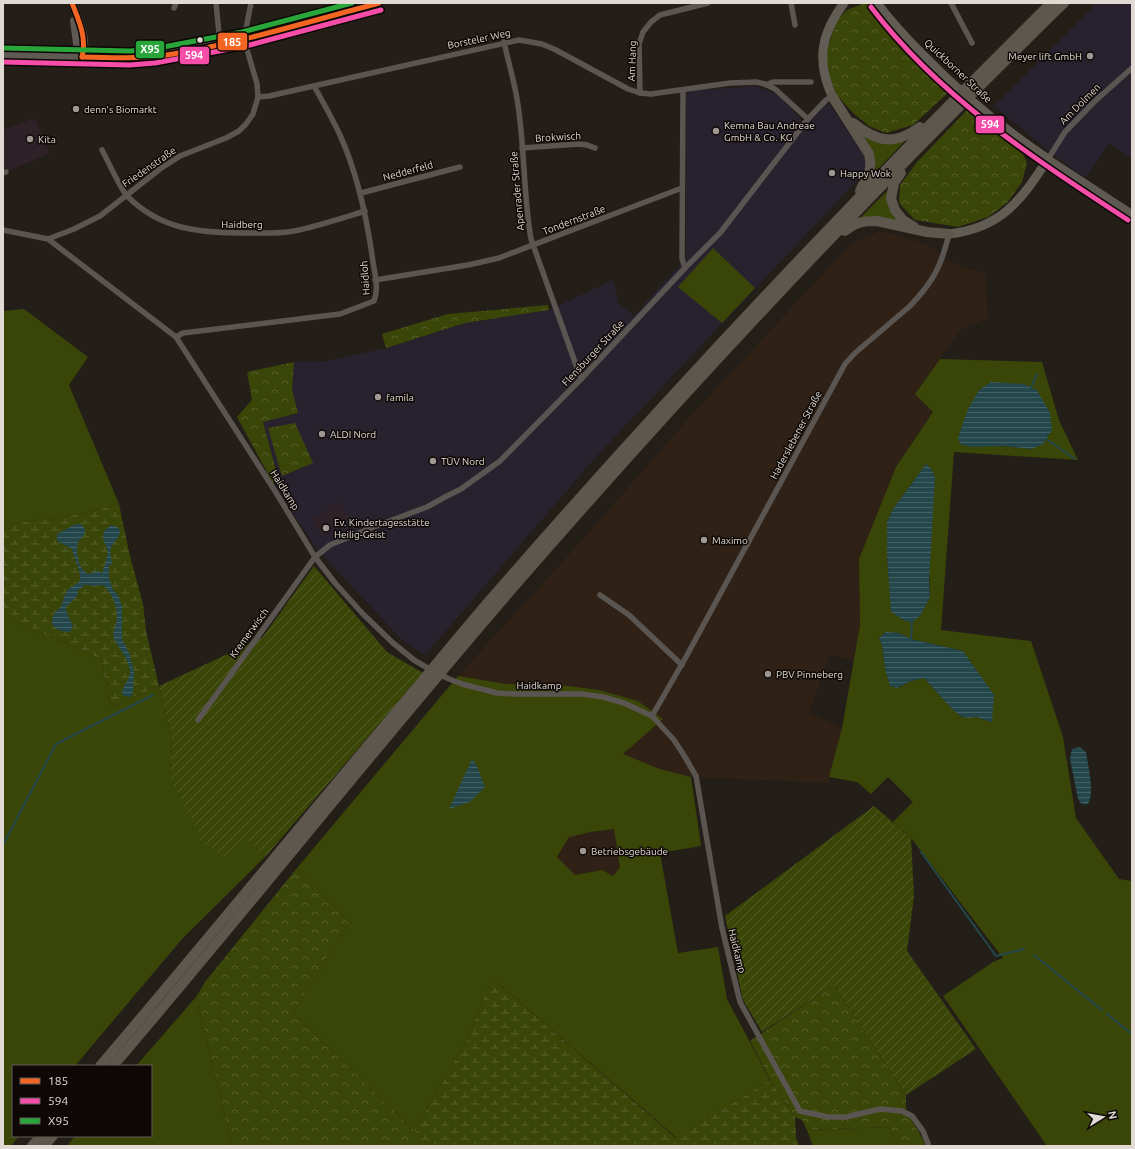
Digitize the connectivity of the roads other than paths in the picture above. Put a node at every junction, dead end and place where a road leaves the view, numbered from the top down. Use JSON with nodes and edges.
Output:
{"nodes":[{"id":1,"x":72,"y":3,"type":"edge"},
{"id":2,"x":216,"y":3,"type":"edge"},
{"id":3,"x":251,"y":3,"type":"edge"},
{"id":4,"x":379,"y":3,"type":"edge"},
{"id":5,"x":708,"y":3,"type":"edge"},
{"id":6,"x":791,"y":3,"type":"edge"},
{"id":7,"x":844,"y":3,"type":"edge"},
{"id":8,"x":877,"y":3,"type":"edge"},
{"id":9,"x":951,"y":3,"type":"edge"},
{"id":10,"x":1051,"y":3,"type":"edge"},
{"id":11,"x":1064,"y":3,"type":"edge"},
{"id":12,"x":795,"y":25,"type":"dead end"},
{"id":13,"x":244,"y":39,"type":"junction"},
{"id":14,"x":504,"y":42,"type":"junction"},
{"id":15,"x":972,"y":43,"type":"dead end"},
{"id":16,"x":220,"y":44,"type":"junction"},
{"id":17,"x":3,"y":54,"type":"edge"},
{"id":18,"x":82,"y":57,"type":"junction"},
{"id":19,"x":1132,"y":68,"type":"edge"},
{"id":20,"x":811,"y":82,"type":"dead end"},
{"id":21,"x":766,"y":85,"type":"junction"},
{"id":22,"x":314,"y":86,"type":"junction"},
{"id":23,"x":683,"y":90,"type":"junction"},
{"id":24,"x":640,"y":93,"type":"junction"},
{"id":25,"x":832,"y":96,"type":"junction"},
{"id":26,"x":258,"y":97,"type":"junction"},
{"id":27,"x":944,"y":108,"type":"junction"},
{"id":28,"x":808,"y":119,"type":"junction"},
{"id":29,"x":847,"y":119,"type":"junction"},
{"id":30,"x":921,"y":145,"type":"junction"},
{"id":31,"x":522,"y":148,"type":"junction"},
{"id":32,"x":595,"y":148,"type":"dead end"},
{"id":33,"x":102,"y":150,"type":"dead end"},
{"id":34,"x":1048,"y":158,"type":"junction"},
{"id":35,"x":460,"y":167,"type":"dead end"},
{"id":36,"x":682,"y":188,"type":"junction"},
{"id":37,"x":361,"y":193,"type":"junction"},
{"id":38,"x":126,"y":194,"type":"junction"},
{"id":39,"x":856,"y":200,"type":"junction"},
{"id":40,"x":365,"y":211,"type":"junction"},
{"id":41,"x":1132,"y":214,"type":"edge"},
{"id":42,"x":3,"y":230,"type":"edge"},
{"id":43,"x":919,"y":230,"type":"junction"},
{"id":44,"x":949,"y":234,"type":"junction"},
{"id":45,"x":48,"y":239,"type":"junction"},
{"id":46,"x":533,"y":246,"type":"junction"},
{"id":47,"x":815,"y":255,"type":"junction"},
{"id":48,"x":685,"y":268,"type":"junction"},
{"id":49,"x":375,"y":280,"type":"junction"},
{"id":50,"x":176,"y":337,"type":"junction"},
{"id":51,"x":580,"y":379,"type":"junction"},
{"id":52,"x":315,"y":557,"type":"junction"},
{"id":53,"x":600,"y":595,"type":"dead end"},
{"id":54,"x":682,"y":665,"type":"junction"},
{"id":55,"x":652,"y":716,"type":"junction"},
{"id":56,"x":198,"y":720,"type":"dead end"},
{"id":57,"x":101,"y":1065,"type":"edge"},
{"id":58,"x":114,"y":1065,"type":"edge"},
{"id":59,"x":40,"y":1137,"type":"edge"},
{"id":60,"x":52,"y":1137,"type":"edge"},
{"id":61,"x":32,"y":1146,"type":"edge"},
{"id":62,"x":44,"y":1146,"type":"edge"},
{"id":63,"x":929,"y":1146,"type":"edge"}],
"edges":[{"from":1,"to":18,"type":"main road"},
{"from":2,"to":16,"type":"street"},
{"from":3,"to":13,"type":"street"},
{"from":4,"to":13,"type":"main road"},
{"from":5,"to":24,"type":"street","name":"Am Hang"},
{"from":6,"to":12,"type":"street"},
{"from":7,"to":25,"type":"main road"},
{"from":8,"to":34,"type":"main road","name":"Quickborner Straße"},
{"from":9,"to":15,"type":"street"},
{"from":10,"to":27,"type":"highway"},
{"from":11,"to":30,"type":"highway"},
{"from":13,"to":16,"type":"main road"},
{"from":13,"to":26,"type":"street","name":"Friedenstraße"},
{"from":14,"to":22,"type":"street","name":"Borsteler Weg"},
{"from":14,"to":24,"type":"street","name":"Borsteler Weg"},
{"from":14,"to":31,"type":"street","name":"Apenrader Straße"},
{"from":16,"to":18,"type":"main road"},
{"from":17,"to":18,"type":"main road"},
{"from":19,"to":34,"type":"street","name":"Am Dolmen"},
{"from":20,"to":21,"type":"street","name":"Borsteler Weg"},
{"from":21,"to":23,"type":"street","name":"Borsteler Weg"},
{"from":21,"to":28,"type":"street","name":"Borsteler Weg"},
{"from":22,"to":26,"type":"street","name":"Borsteler Weg"},
{"from":22,"to":37,"type":"street","name":"Haidloh"},
{"from":23,"to":24,"type":"street","name":"Borsteler Weg"},
{"from":23,"to":36,"type":"street"},
{"from":25,"to":28,"type":"street","name":"Flensburger Straße"},
{"from":25,"to":29,"type":"highway"},
{"from":26,"to":38,"type":"street","name":"Friedenstraße"},
{"from":27,"to":29,"type":"highway"},
{"from":27,"to":39,"type":"highway"},
{"from":28,"to":48,"type":"street","name":"Flensburger Straße"},
{"from":29,"to":39,"type":"highway"},
{"from":30,"to":43,"type":"highway"},
{"from":30,"to":47,"type":"highway"},
{"from":31,"to":32,"type":"street","name":"Brokwisch"},
{"from":31,"to":46,"type":"street","name":"Apenrader Straße"},
{"from":33,"to":38,"type":"street","name":"Haidberg"},
{"from":34,"to":41,"type":"main road","name":"Quickborner Straße"},
{"from":34,"to":44,"type":"main road"},
{"from":35,"to":37,"type":"street","name":"Nedderfeld"},
{"from":36,"to":46,"type":"street","name":"Tondernstraße"},
{"from":36,"to":48,"type":"street"},
{"from":37,"to":40,"type":"street","name":"Haidloh"},
{"from":38,"to":40,"type":"street","name":"Haidberg"},
{"from":38,"to":45,"type":"street","name":"Friedenstraße"},
{"from":39,"to":57,"type":"highway"},
{"from":40,"to":49,"type":"street","name":"Haidloh"},
{"from":42,"to":45,"type":"street"},
{"from":43,"to":44,"type":"highway"},
{"from":43,"to":47,"type":"highway"},
{"from":44,"to":54,"type":"street","name":"Haderslebener Straße"},
{"from":45,"to":50,"type":"street","name":"Haidkamp"},
{"from":46,"to":49,"type":"street","name":"Tondernstraße"},
{"from":46,"to":51,"type":"street","name":"Apenrader Straße"},
{"from":47,"to":58,"type":"highway"},
{"from":48,"to":51,"type":"street","name":"Flensburger Straße"},
{"from":49,"to":50,"type":"street","name":"Haidloh"},
{"from":50,"to":52,"type":"street","name":"Haidkamp"},
{"from":51,"to":52,"type":"street","name":"Flensburger Straße"},
{"from":52,"to":55,"type":"street","name":"Haidkamp"},
{"from":52,"to":56,"type":"street","name":"Kremerwisch"},
{"from":53,"to":54,"type":"street"},
{"from":54,"to":55,"type":"street","name":"Haderslebener Straße"},
{"from":55,"to":63,"type":"street","name":"Haidkamp"},
{"from":59,"to":61,"type":"highway"},
{"from":60,"to":62,"type":"highway"}]}
